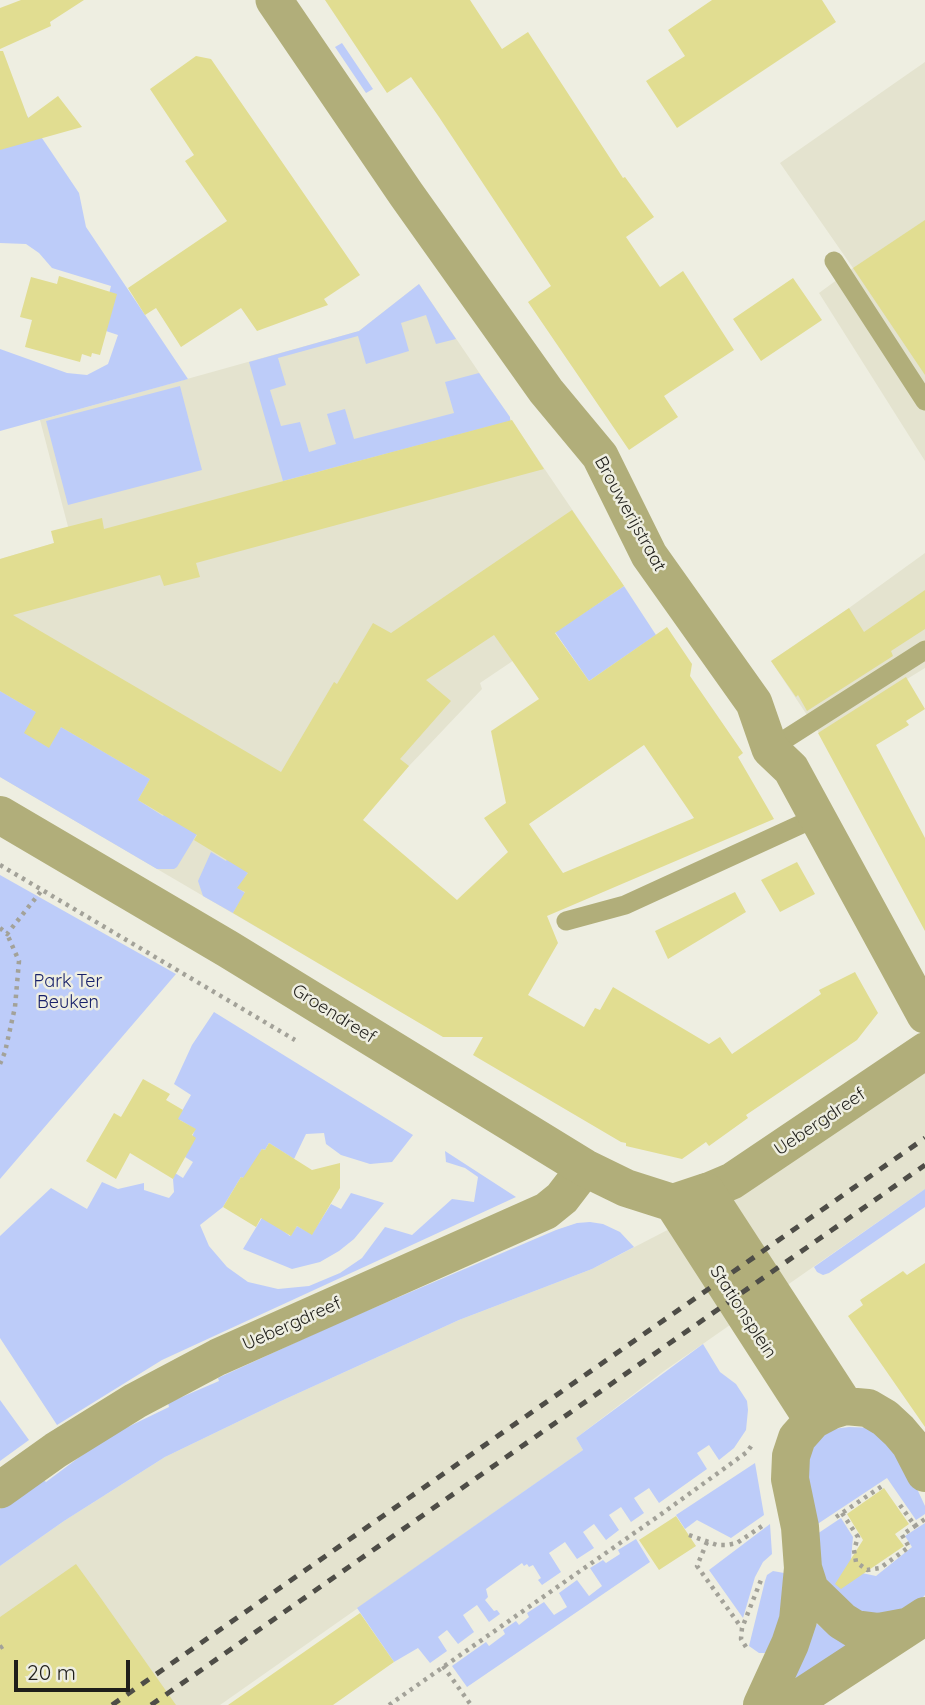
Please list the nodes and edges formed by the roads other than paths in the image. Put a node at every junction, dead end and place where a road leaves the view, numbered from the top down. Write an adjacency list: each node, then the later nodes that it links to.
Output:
1 (274, 0): 5 (street, Brouwerijstraat)
2 (834, 261): 3 (lane)
3 (925, 401)
4 (925, 650): 5 (lane)
5 (770, 749): 7 (street, Brouwerijstraat)
6 (0, 816): 11 (street, Groendreef)
7 (817, 817): 8 (lane); 9 (street, Brouwerijstraat)
8 (566, 922)
9 (925, 1014)
10 (925, 1051): 12 (street, Uebergdreef)
11 (584, 1168): 12 (street, Groendreef); 15 (street, Uebergdreef)
12 (689, 1198): 13 (street, Stationsplein)
13 (829, 1413): 14 (street); 16 (street)
14 (925, 1473)
15 (0, 1490)
16 (802, 1555): 17 (street); 18 (street)
17 (918, 1621): 19 (street)
18 (762, 1705)
19 (789, 1705)

